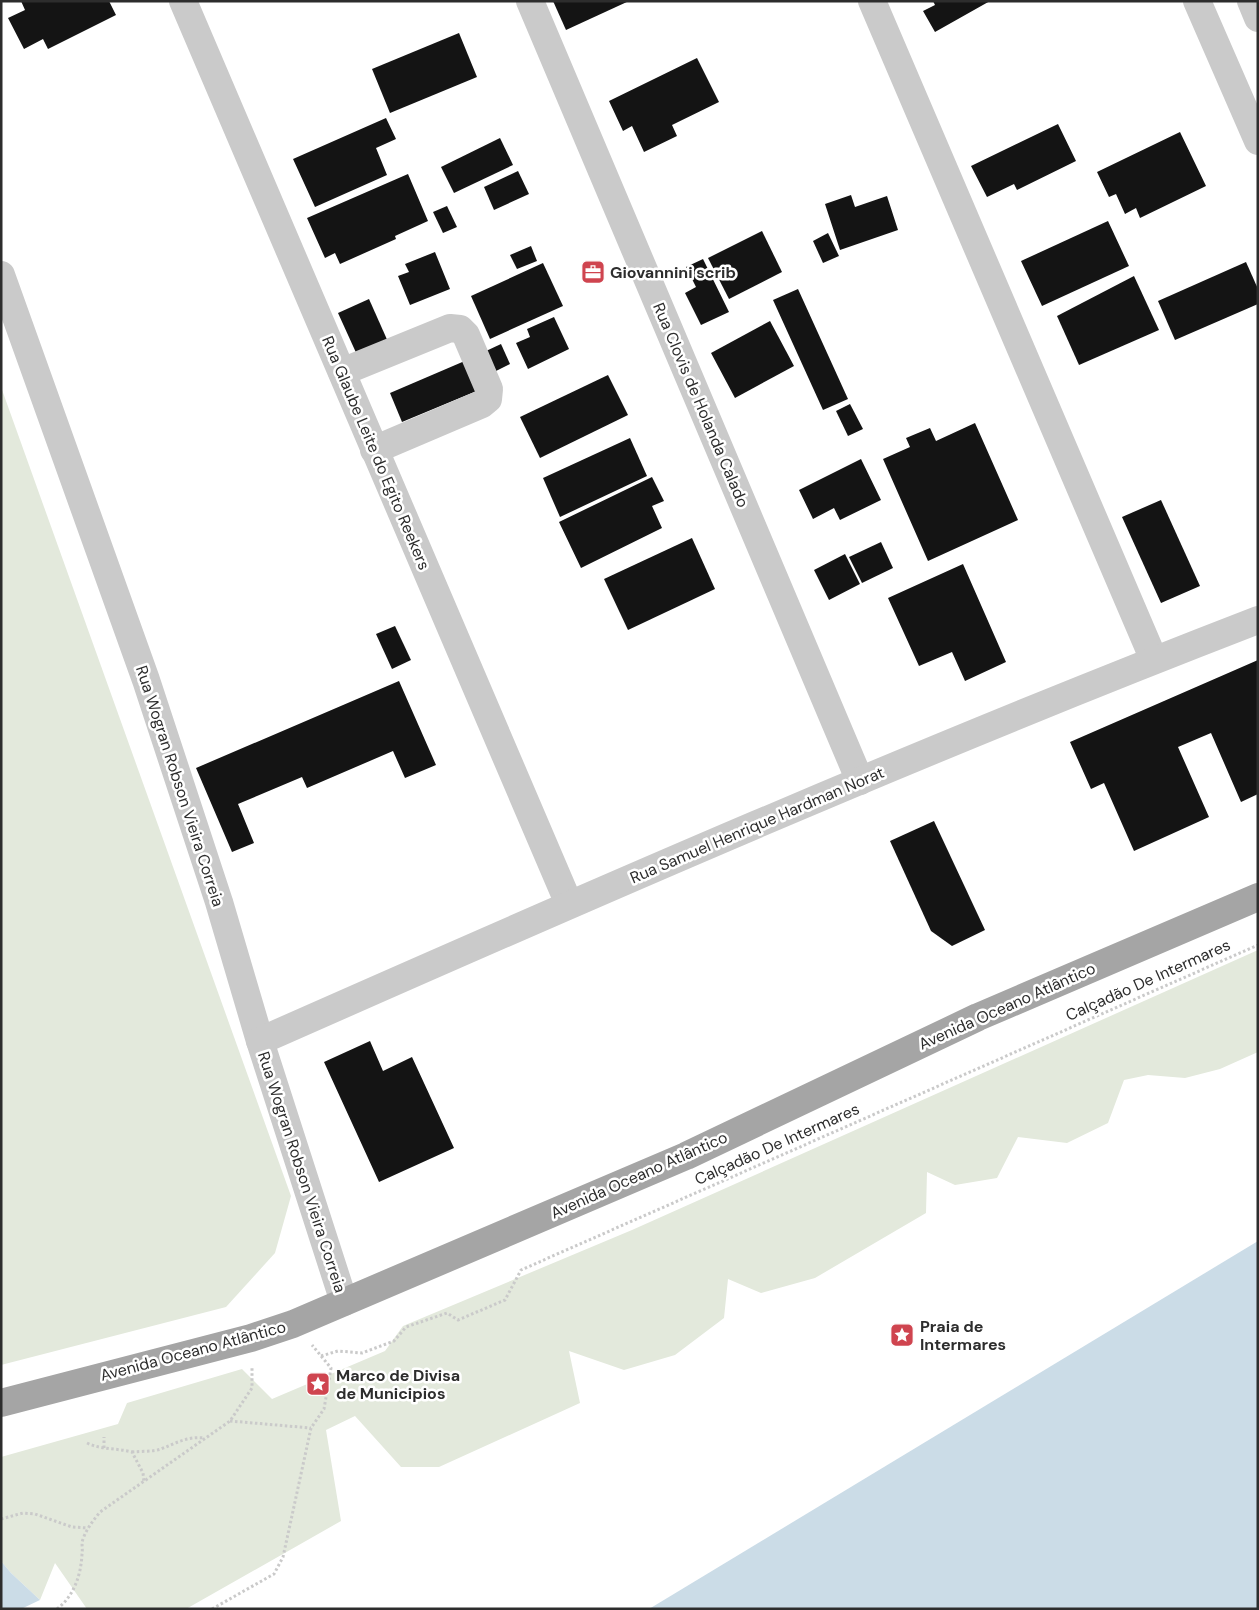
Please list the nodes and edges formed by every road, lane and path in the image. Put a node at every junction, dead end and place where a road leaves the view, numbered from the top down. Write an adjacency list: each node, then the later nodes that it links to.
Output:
1 (183, 1): 9 (street, Rua Glaube Leite do Egito Reekers)
2 (530, 1): 13 (street, Rua Clovis de Holanda Calado)
3 (872, 1): 12 (street)
4 (1197, 1): 7 (street)
5 (1251, 1): 6 (street)
6 (1258, 18)
7 (1256, 134)
8 (1, 275): 17 (street, Rua Wogran Robson Vieira Correia)
9 (342, 372): 10 (street, Rua Glaube Leite do Egito Reekers); 10 (street)
10 (374, 450): 15 (street, Rua Glaube Leite do Egito Reekers)
11 (1258, 620): 12 (street, Rua Samuel Henrique Hardman Norat)
12 (1154, 660): 13 (street, Rua Samuel Henrique Hardman Norat)
13 (860, 781): 15 (street, Rua Samuel Henrique Hardman Norat)
14 (1258, 897): 18 (main road, Avenida Oceano Atlântico)
15 (569, 904): 17 (street, Rua Samuel Henrique Hardman Norat)
16 (1258, 945): 21 (path, Calçadão De Intermares)
17 (260, 1041): 18 (street, Rua Wogran Robson Vieira Correia)
18 (344, 1302): 19 (main road, Avenida Oceano Atlântico)
19 (294, 1324): 20 (main road, Avenida Oceano Atlântico); 24 (path)
20 (251, 1338): 22 (main road, Avenida Oceano Atlântico); 23 (path)
21 (321, 1356)
22 (1, 1403)
23 (230, 1421): 24 (path); 26 (path)
24 (311, 1428): 34 (path)
25 (104, 1437): 28 (path)
26 (206, 1438): 29 (path); 30 (path)
27 (87, 1443): 28 (path)
28 (104, 1448): 29 (path)
29 (132, 1452): 30 (path)
30 (144, 1482): 32 (path)
31 (1, 1519): 32 (path)
32 (88, 1528): 33 (path)
33 (57, 1609)
34 (212, 1609)

